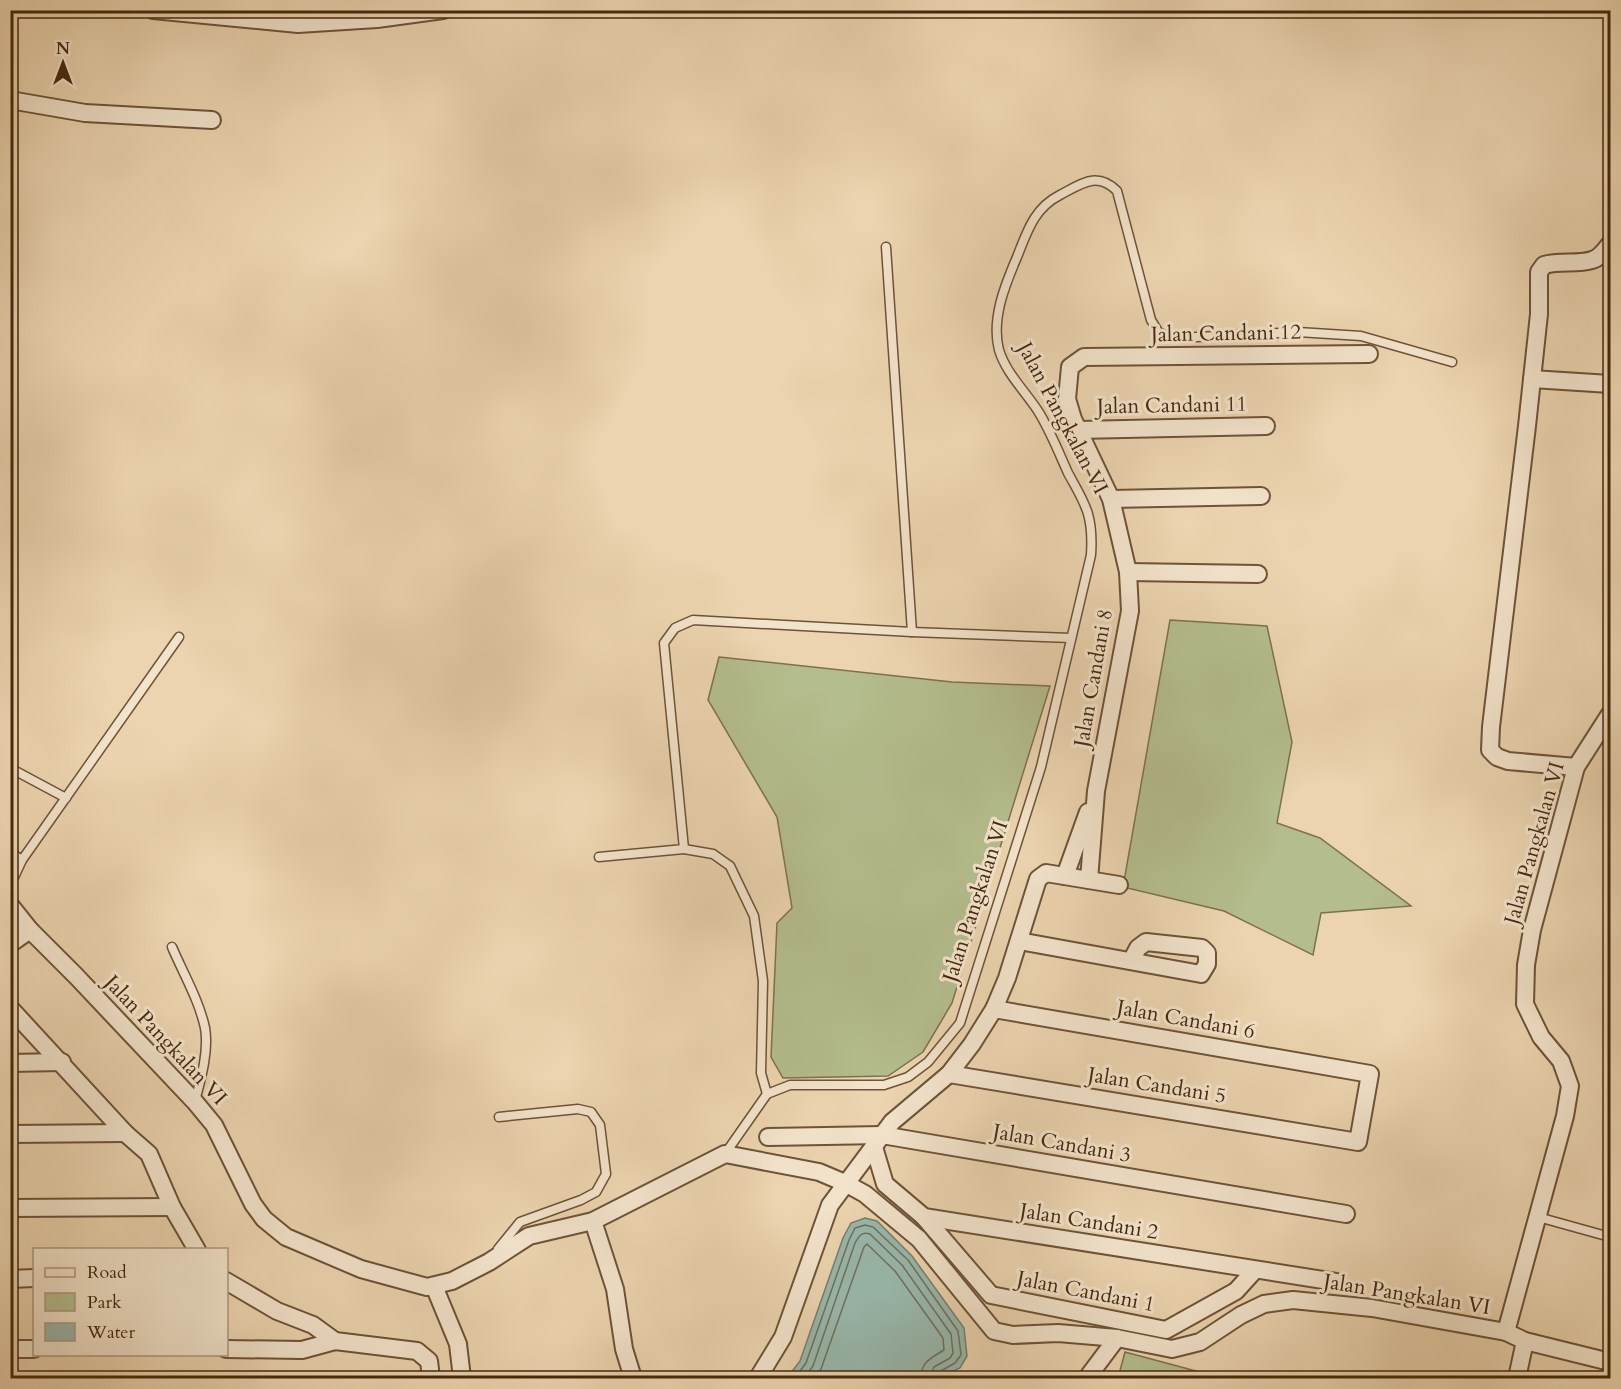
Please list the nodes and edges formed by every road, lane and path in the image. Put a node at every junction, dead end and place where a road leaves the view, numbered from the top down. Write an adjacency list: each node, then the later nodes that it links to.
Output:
1 (153, 10): 2 (street)
2 (443, 10)
3 (10, 100): 4 (street)
4 (212, 120)
5 (1611, 244): 10 (street)
6 (886, 247): 18 (lane)
7 (1369, 354): 8 (street, Jalan Candani 12)
8 (1084, 357): 13 (street, Jalan Candani 8)
9 (1452, 362): 20 (lane, Jalan Pangkalan VI)
10 (1532, 379): 11 (street); 22 (street)
11 (1611, 384)
12 (1266, 426): 13 (street, Jalan Candani 11)
13 (1078, 430): 15 (street, Jalan Candani 8)
14 (1261, 496): 15 (street)
15 (1111, 499): 16 (street, Jalan Candani 8)
16 (1128, 572): 17 (street); 24 (street, Jalan Candani 8)
17 (1258, 574)
18 (912, 632): 20 (lane); 26 (lane)
19 (179, 637): 25 (lane)
20 (1071, 638): 45 (lane, Jalan Pangkalan VI)
21 (1611, 714): 22 (street, Jalan Pangkalan VI)
22 (1576, 767): 59 (street, Jalan Pangkalan VI)
23 (10, 768): 25 (lane)
24 (1096, 791): 30 (street, Jalan Candani 8); 31 (street, Jalan Candani 8)
25 (66, 798): 29 (lane)
26 (684, 849): 28 (lane); 45 (lane)
27 (10, 852): 29 (lane)
28 (599, 856)
29 (22, 860): 33 (lane)
30 (1065, 876): 31 (street); 36 (street)
31 (1089, 880): 32 (street)
32 (1119, 885)
33 (10, 886)
34 (11, 908): 35 (street, Jalan Pangkalan VI)
35 (30, 930): 37 (street); 46 (street, Jalan Pangkalan VI)
36 (1019, 941): 39 (street); 41 (street)
37 (10, 944)
38 (172, 947): 46 (lane)
39 (1131, 961)
40 (10, 1008): 42 (street)
41 (994, 1009): 44 (street); 52 (street, Jalan Candani 6)
42 (62, 1062): 43 (street); 48 (street)
43 (10, 1063)
44 (949, 1074): 51 (street); 52 (street, Jalan Candani 5)
45 (767, 1094): 53 (lane, Jalan Pangkalan VI)
46 (195, 1102): 69 (street, Jalan Pangkalan VI)
47 (499, 1117): 63 (lane)
48 (125, 1133): 49 (street); 55 (street)
49 (10, 1134)
50 (768, 1137): 51 (street, Jalan Candani 3)
51 (878, 1141): 54 (street); 57 (street, Jalan Candani 3); 58 (street)
52 (1358, 1142)
53 (725, 1154): 54 (street, Jalan Pangkalan VI); 60 (street, Jalan Pangkalan VI)
54 (845, 1183): 71 (street, Jalan Pangkalan VI); 81 (street)
55 (172, 1207): 56 (street); 62 (street)
56 (10, 1208)
57 (1346, 1214)
58 (924, 1217): 64 (street, Jalan Candani 2); 64 (street, Jalan Candani 1)
59 (1538, 1217): 61 (lane); 70 (street, Jalan Pangkalan VI)
60 (593, 1221): 63 (street, Jalan Pangkalan VI); 80 (street)
61 (1611, 1237)
62 (196, 1248)
63 (489, 1262): 69 (street, Jalan Pangkalan VI)
64 (1255, 1270): 68 (street, Jalan Candani 2)
65 (33, 1278): 66 (street)
66 (10, 1279)
67 (228, 1282): 72 (street)
68 (1336, 1282)
69 (434, 1286): 79 (street)
70 (1506, 1332): 71 (street, Jalan Pangkalan VI); 73 (street)
71 (1117, 1338): 82 (street)
72 (334, 1341): 76 (street); 78 (street)
73 (1525, 1341): 77 (street); 83 (street)
74 (10, 1349): 75 (street)
75 (33, 1349)
76 (228, 1349)
77 (1611, 1362)
78 (431, 1378)
79 (462, 1378)
80 (633, 1378)
81 (758, 1378)
82 (1088, 1378)
83 (1517, 1378)

